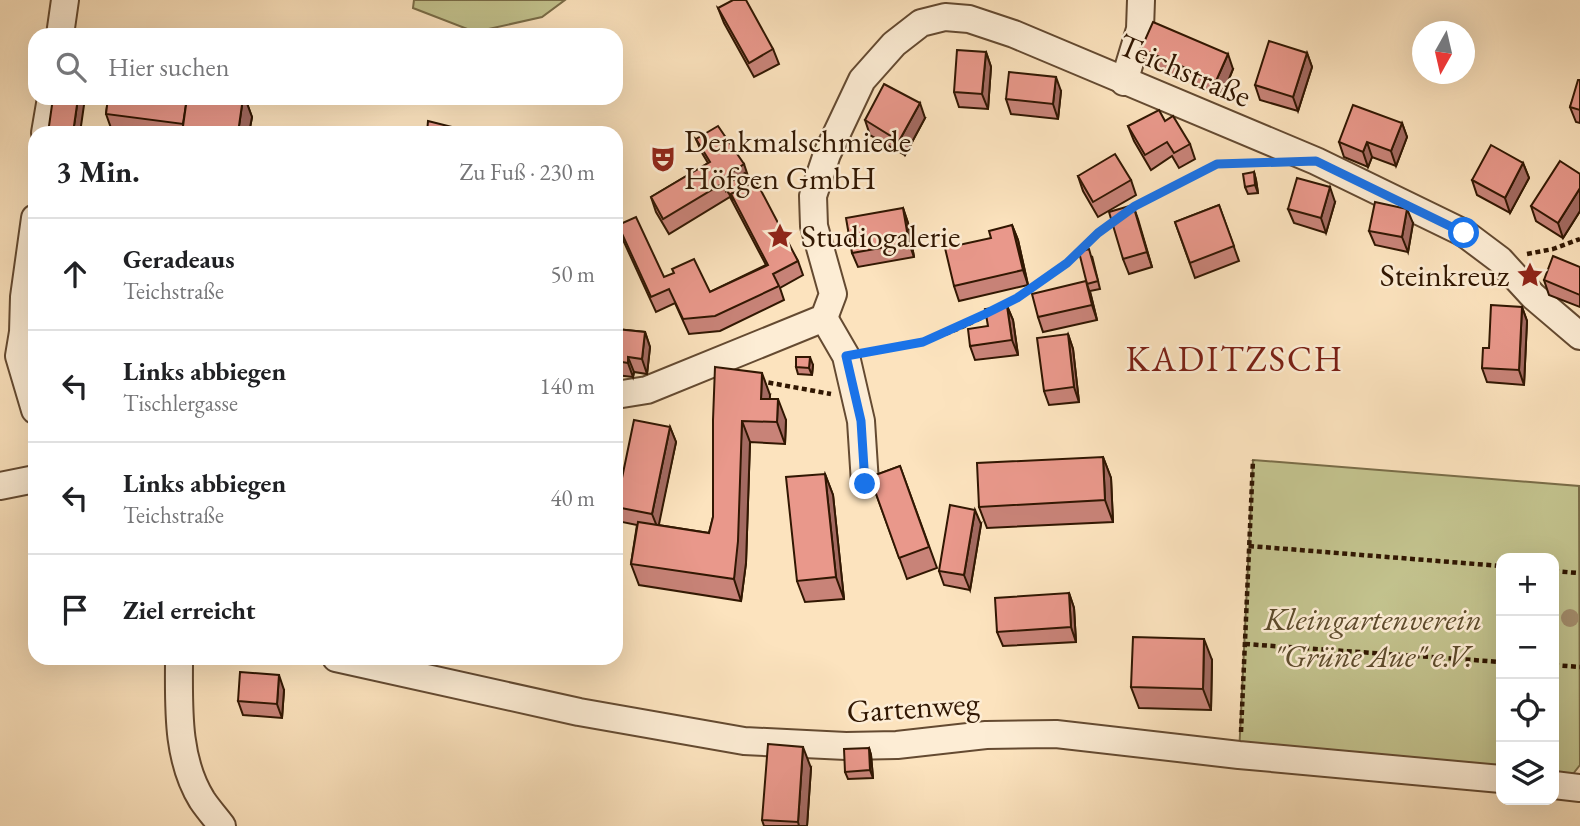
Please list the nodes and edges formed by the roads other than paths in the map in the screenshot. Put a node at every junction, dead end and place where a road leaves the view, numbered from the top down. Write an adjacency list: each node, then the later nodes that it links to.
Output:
1 (65, 0): 3 (street)
2 (1141, 0): 4 (street)
3 (61, 28)
4 (1124, 82): 8 (street, Teichstraße); 9 (street, Teichstraße)
5 (50, 105): 6 (street)
6 (46, 126)
7 (28, 268): 10 (street)
8 (824, 318): 11 (street); 13 (street)
9 (1580, 336)
10 (28, 386)
11 (623, 394)
12 (28, 480): 14 (street)
13 (865, 484)
14 (0, 486)
15 (179, 665): 20 (street)
16 (368, 665): 17 (street, Gartenweg)
17 (1496, 779)
18 (1559, 786): 19 (street)
19 (1580, 788)
20 (222, 826)

